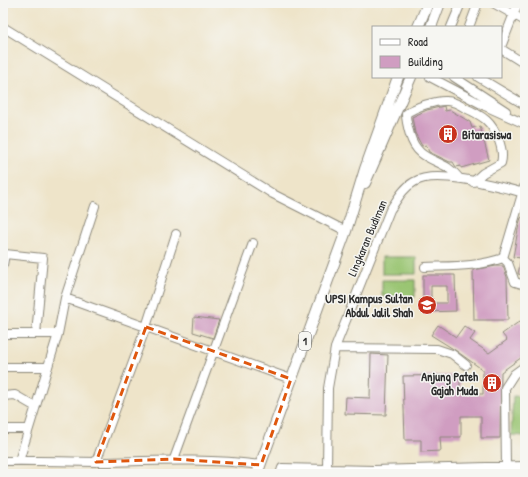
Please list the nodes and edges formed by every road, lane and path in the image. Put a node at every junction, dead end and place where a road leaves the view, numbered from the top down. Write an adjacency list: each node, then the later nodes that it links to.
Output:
1 (428, 3): 9 (main road)
2 (440, 3): 10 (main road)
3 (461, 3): 11 (street)
4 (478, 3): 12 (street)
5 (493, 3): 7 (street)
6 (518, 3): 7 (street)
7 (514, 14): 8 (street); 14 (street)
8 (525, 21)
9 (418, 26)
10 (431, 26)
11 (451, 26)
12 (469, 26)
13 (3, 27): 32 (street)
14 (502, 45)
15 (502, 49): 16 (street)
16 (525, 64)
17 (398, 78): 31 (main road, 1)
18 (411, 78): 31 (main road, 1)
19 (432, 78): 22 (street)
20 (456, 78): 25 (street)
21 (488, 80): 23 (street)
22 (480, 103): 24 (street); 25 (street)
23 (525, 105)
24 (475, 112): 26 (street); 27 (street)
25 (525, 124)
26 (460, 179): 27 (street, Lingkaran Budiman); 44 (street, Lingkaran Budiman)
27 (473, 182): 29 (street, Lingkaran Budiman)
28 (525, 184): 29 (street)
29 (523, 193): 35 (street)
30 (95, 206): 39 (street)
31 (352, 208): 32 (main road, 1)
32 (346, 231): 50 (main road, 1)
33 (176, 234): 40 (street)
34 (253, 243): 45 (street)
35 (502, 258): 37 (street); 38 (street)
36 (3, 265): 42 (street)
37 (425, 267)
38 (525, 285)
39 (65, 298): 40 (street); 43 (street)
40 (146, 327): 45 (street); 58 (street)
41 (3, 334): 42 (street)
42 (36, 334): 43 (street)
43 (58, 334): 49 (street)
44 (334, 348): 46 (street); 62 (street, Lingkaran Budiman)
45 (213, 351): 50 (street); 55 (street)
46 (466, 365)
47 (525, 366): 60 (street)
48 (3, 367): 49 (street)
49 (48, 367): 52 (street)
50 (291, 380): 61 (main road, 1)
51 (3, 396): 52 (street)
52 (34, 406): 54 (street)
53 (3, 429): 54 (street)
54 (27, 429): 57 (street)
55 (174, 459): 58 (street); 61 (street)
56 (3, 461): 57 (street)
57 (19, 461): 58 (street)
58 (96, 462)
59 (525, 466): 60 (street)
60 (506, 467): 64 (street)
61 (259, 469)
62 (326, 469): 63 (street); 64 (street)
63 (281, 471)
64 (339, 472): 65 (street)
65 (525, 472)

